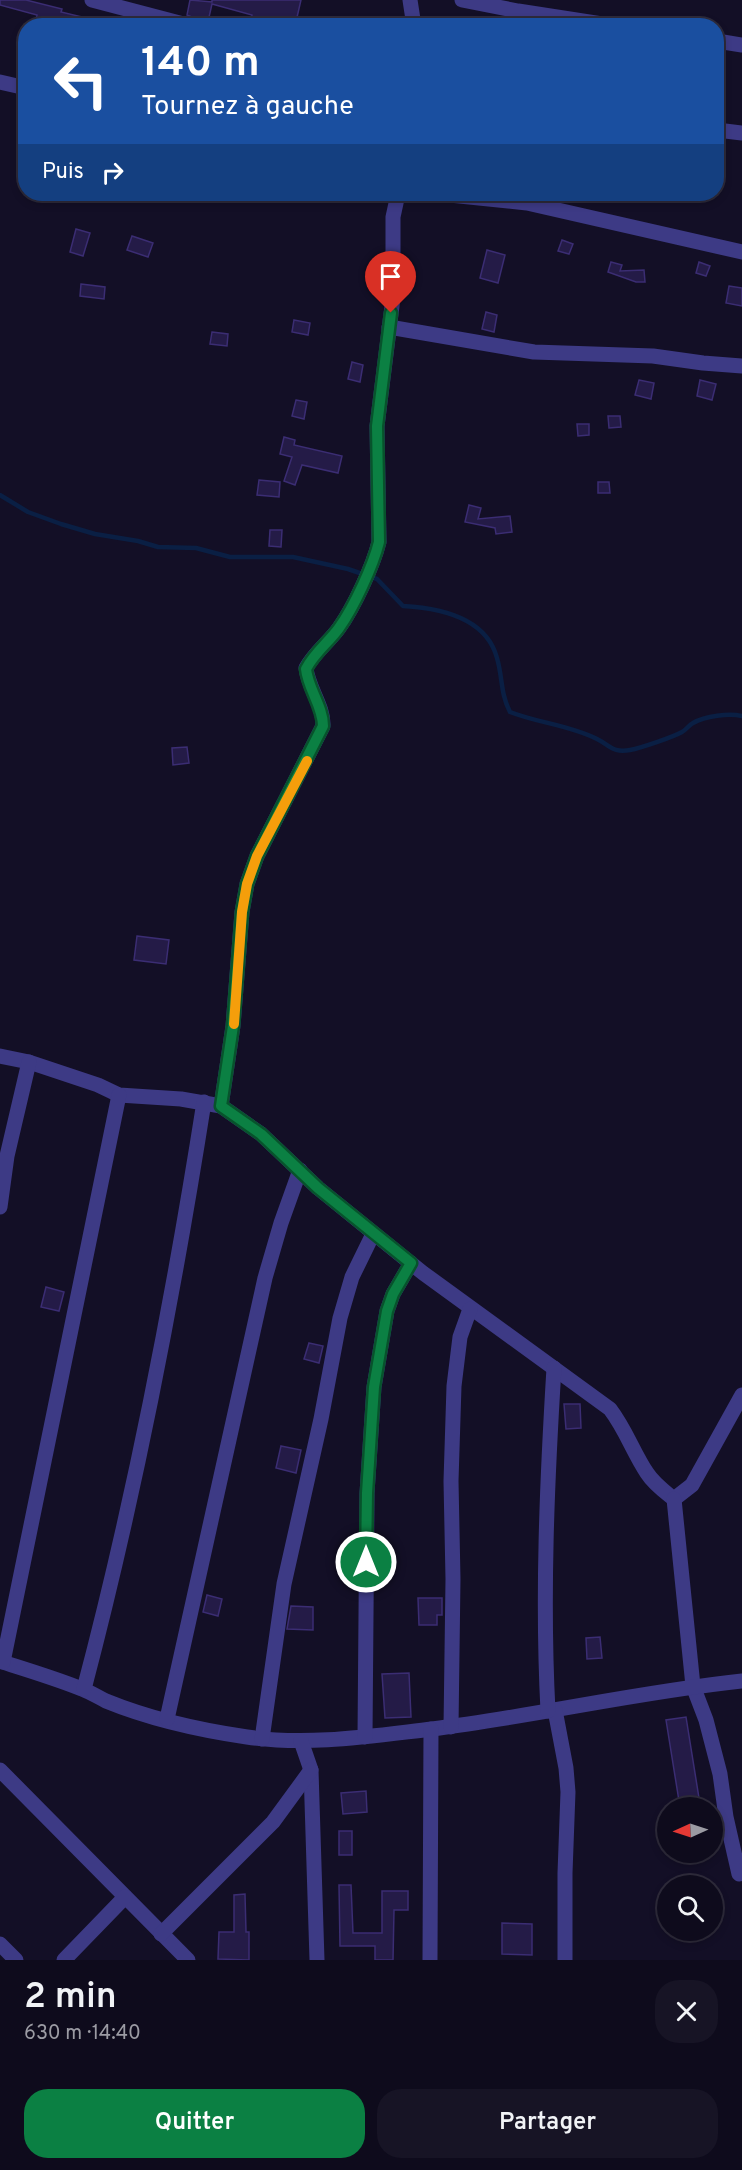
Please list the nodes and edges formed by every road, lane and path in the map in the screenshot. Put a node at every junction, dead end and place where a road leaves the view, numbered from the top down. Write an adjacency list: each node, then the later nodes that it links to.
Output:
1 (92, 0): 4 (street)
2 (410, 0): 5 (street)
3 (462, 0): 6 (street)
4 (161, 18)
5 (413, 18)
6 (546, 18)
7 (724, 42): 8 (street)
8 (742, 45)
9 (0, 82): 10 (street)
10 (18, 85)
11 (724, 131): 12 (street)
12 (742, 133)
13 (396, 201): 16 (street)
14 (508, 201): 15 (street)
15 (742, 252)
16 (389, 327): 17 (street); 22 (street)
17 (742, 366)
18 (0, 1056): 19 (street)
19 (29, 1062): 20 (street); 24 (street)
20 (119, 1095): 21 (street); 31 (street)
21 (204, 1102): 22 (street); 34 (street)
22 (221, 1106): 23 (street)
23 (300, 1170): 25 (street); 36 (street)
24 (0, 1207)
25 (373, 1234): 26 (street); 40 (street)
26 (411, 1263): 27 (street); 39 (street)
27 (470, 1309): 28 (street); 37 (street)
28 (554, 1368): 30 (street); 35 (street)
29 (742, 1395): 30 (street)
30 (674, 1499): 33 (street)
31 (2, 1662): 34 (street)
32 (742, 1681): 33 (street)
33 (693, 1686): 35 (street); 44 (street)
34 (84, 1689): 36 (street)
35 (551, 1710): 37 (street); 53 (street)
36 (167, 1719): 40 (street)
37 (451, 1727): 38 (street)
38 (431, 1729): 39 (street); 52 (street)
39 (365, 1737): 41 (street)
40 (262, 1739): 41 (street)
41 (301, 1741): 43 (street)
42 (0, 1770): 45 (street)
43 (311, 1770): 46 (street); 51 (street)
44 (739, 1874)
45 (125, 1898): 46 (street); 49 (street)
46 (161, 1934): 50 (street)
47 (0, 1944): 48 (street)
48 (16, 1960)
49 (64, 1960)
50 (188, 1960)
51 (317, 1960)
52 (430, 1960)
53 (566, 1960)

